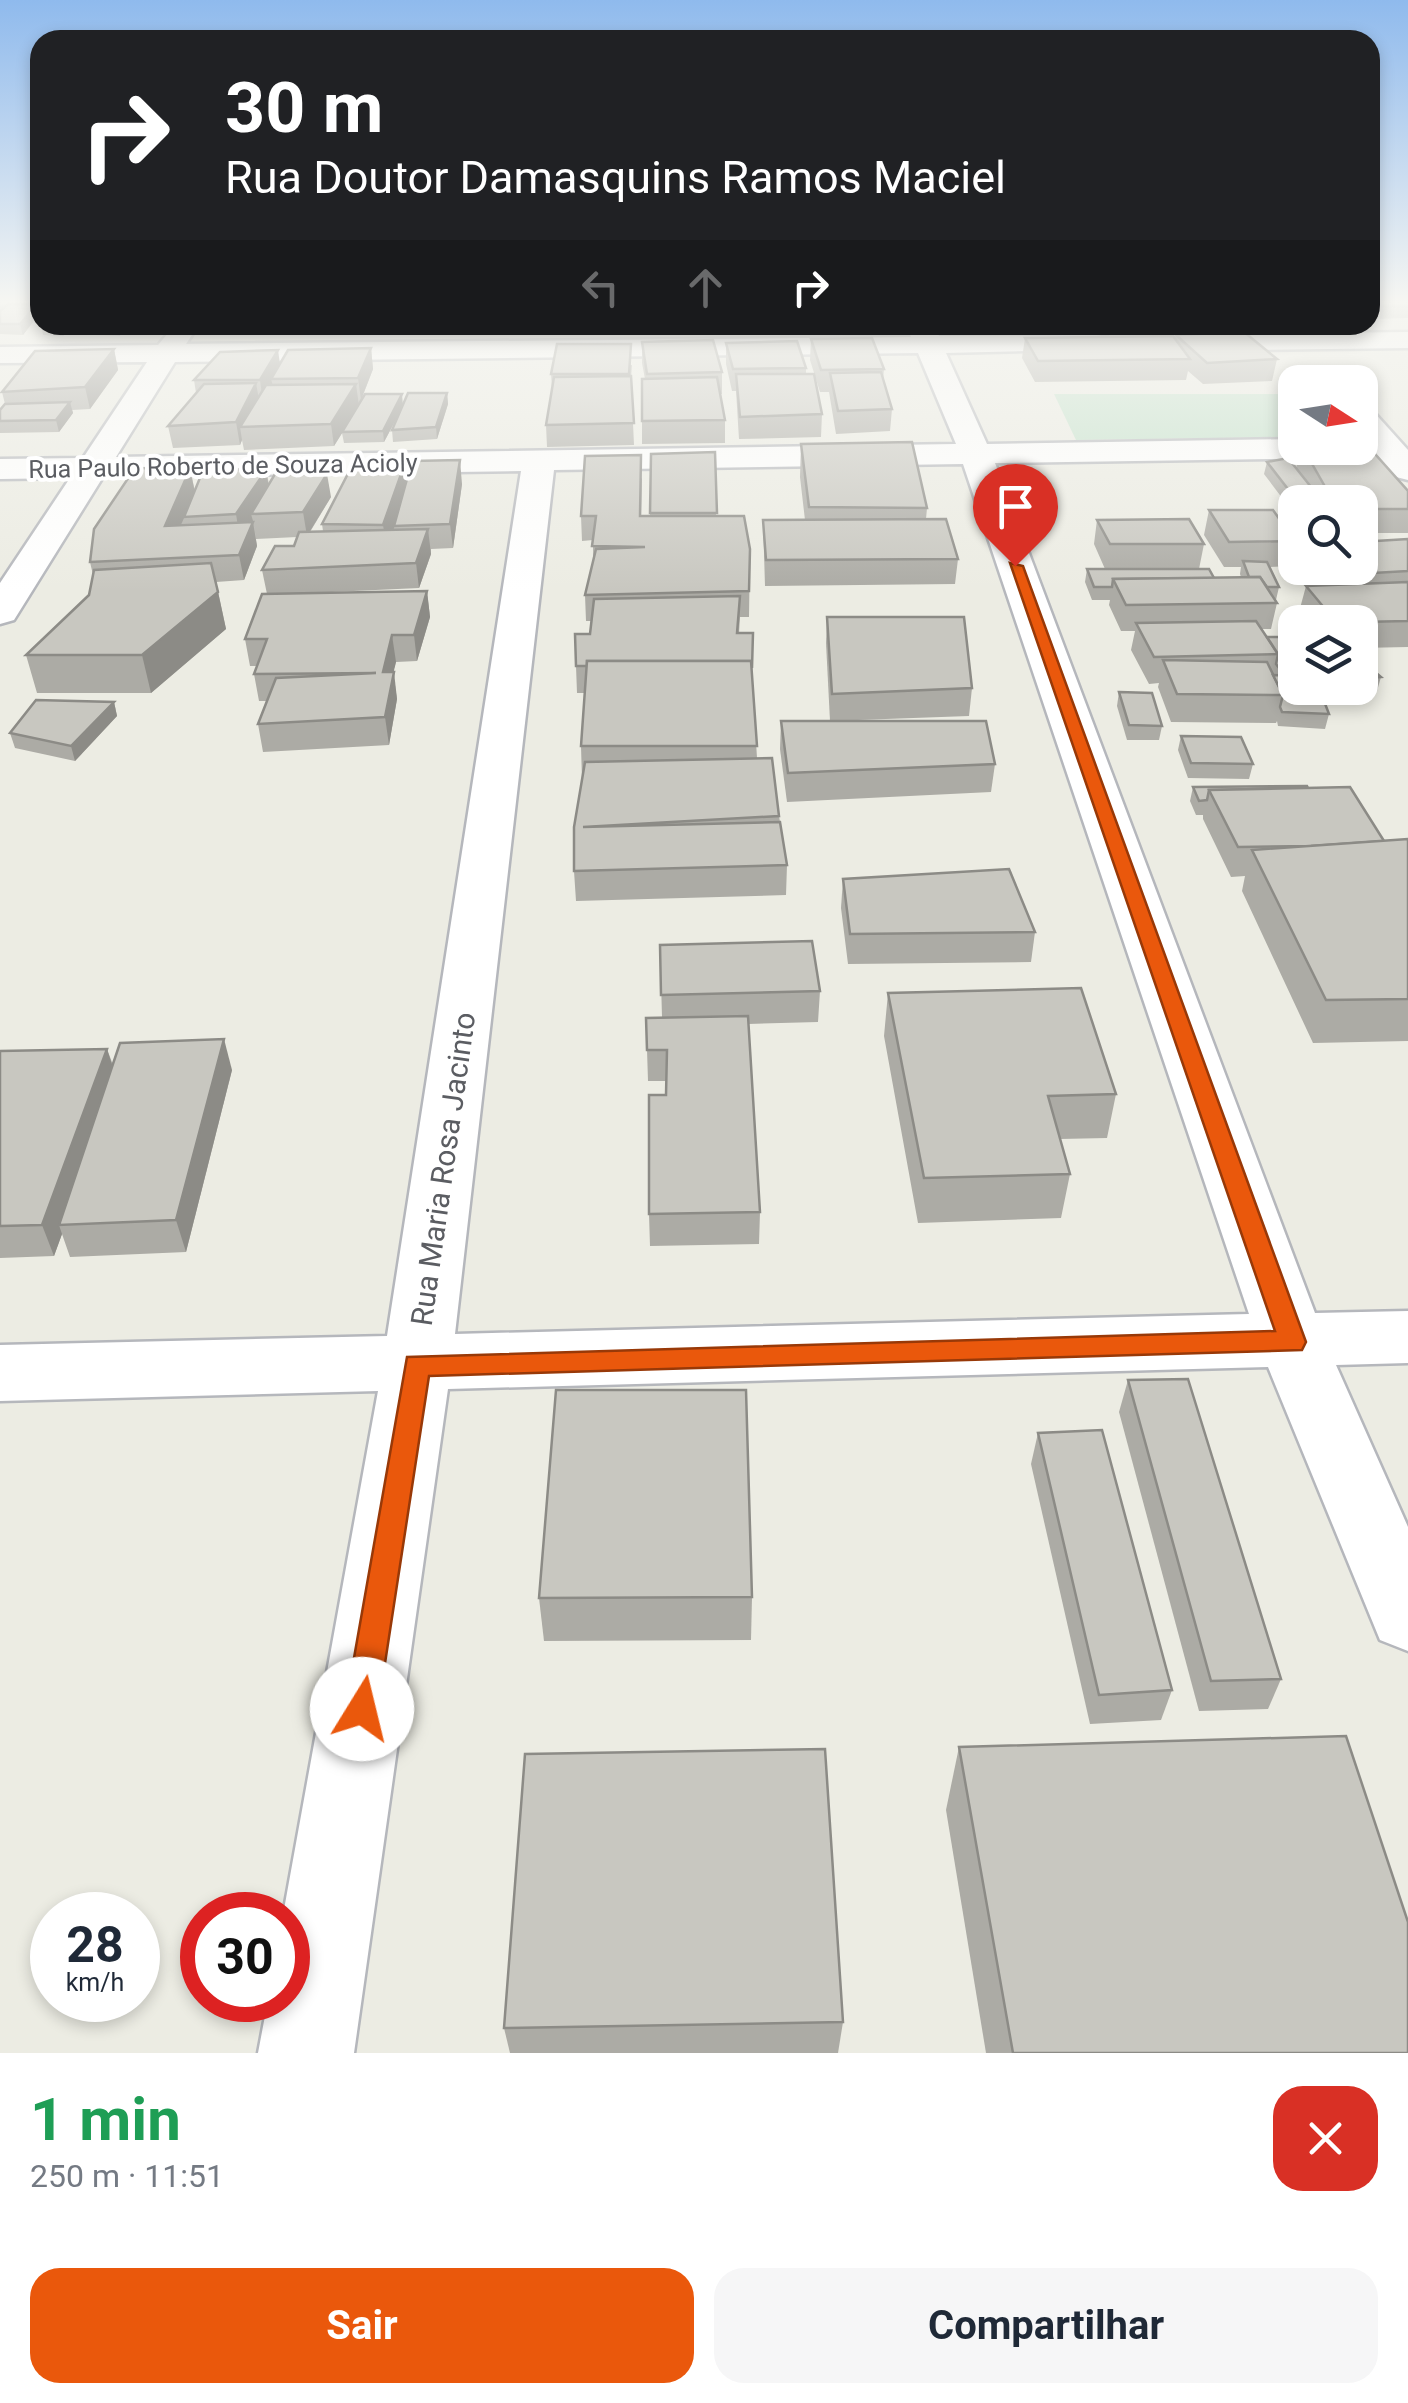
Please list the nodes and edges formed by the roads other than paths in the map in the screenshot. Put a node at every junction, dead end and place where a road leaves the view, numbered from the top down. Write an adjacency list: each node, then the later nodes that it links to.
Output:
1 (136, 400): 6 (street)
2 (953, 400): 4 (street)
3 (1278, 449): 4 (street, Rua Paulo Roberto de Souza Acioly)
4 (976, 456): 5 (street, Rua Paulo Roberto de Souza Acioly); 10 (street)
5 (540, 462): 6 (street, Rua Paulo Roberto de Souza Acioly); 11 (street, Rua Maria Rosa Jacinto)
6 (93, 468): 7 (street, Rua Paulo Roberto de Souza Acioly); 8 (street)
7 (0, 469)
8 (0, 612)
9 (1408, 1337): 10 (street)
10 (1292, 1342): 11 (street); 13 (street)
11 (417, 1365): 12 (street); 14 (street, Rua Maria Rosa Jacinto)
12 (0, 1373)
13 (1408, 1615)
14 (306, 2053)

